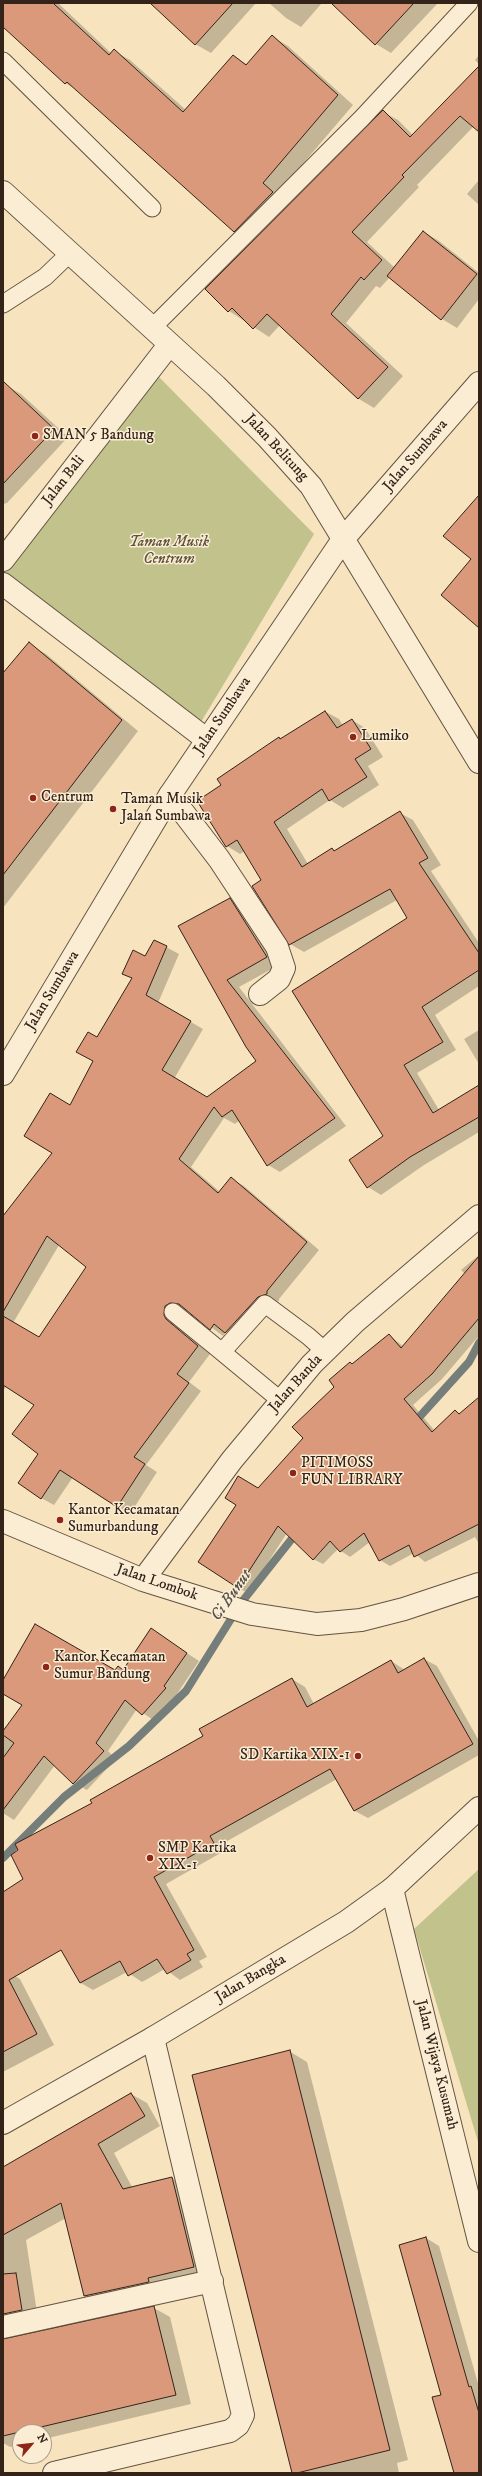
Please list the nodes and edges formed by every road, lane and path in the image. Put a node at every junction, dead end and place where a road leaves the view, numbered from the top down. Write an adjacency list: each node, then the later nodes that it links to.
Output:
1 (469, 3): 7 (lane)
2 (3, 61): 4 (lane)
3 (3, 192): 5 (street, Jalan Belitung)
4 (152, 208)
5 (70, 253): 6 (lane); 7 (street, Jalan Belitung)
6 (3, 304)
7 (152, 328): 8 (street, Jalan Belitung)
8 (169, 345): 10 (street, Jalan Belitung); 11 (street, Jalan Bali)
9 (479, 383): 10 (street, Jalan Sumbawa)
10 (344, 538): 13 (street, Jalan Sumbawa); 14 (street, Jalan Belitung)
11 (3, 560)
12 (3, 584): 13 (street)
13 (206, 739): 15 (street, Jalan Sumbawa)
14 (479, 762)
15 (170, 795): 16 (street); 17 (street, Jalan Sumbawa)
16 (260, 994)
17 (3, 1074)
18 (479, 1216): 20 (street, Jalan Banda)
19 (173, 1312): 21 (lane)
20 (325, 1351): 21 (lane); 22 (street, Jalan Banda)
21 (222, 1352): 22 (lane)
22 (280, 1400): 24 (street, Jalan Banda)
23 (3, 1521): 24 (street, Jalan Lombok)
24 (143, 1580): 25 (street, Jalan Lombok)
25 (479, 1584)
26 (479, 1808): 27 (street, Jalan Bangka)
27 (392, 1889): 28 (street, Jalan Bangka); 30 (street, Jalan Wijaya Kusumah)
28 (153, 2038): 29 (street, Jalan Bangka); 31 (street)
29 (3, 2123)
30 (479, 2241)
31 (212, 2281): 32 (street); 33 (street)
32 (3, 2327)
33 (54, 2473)

